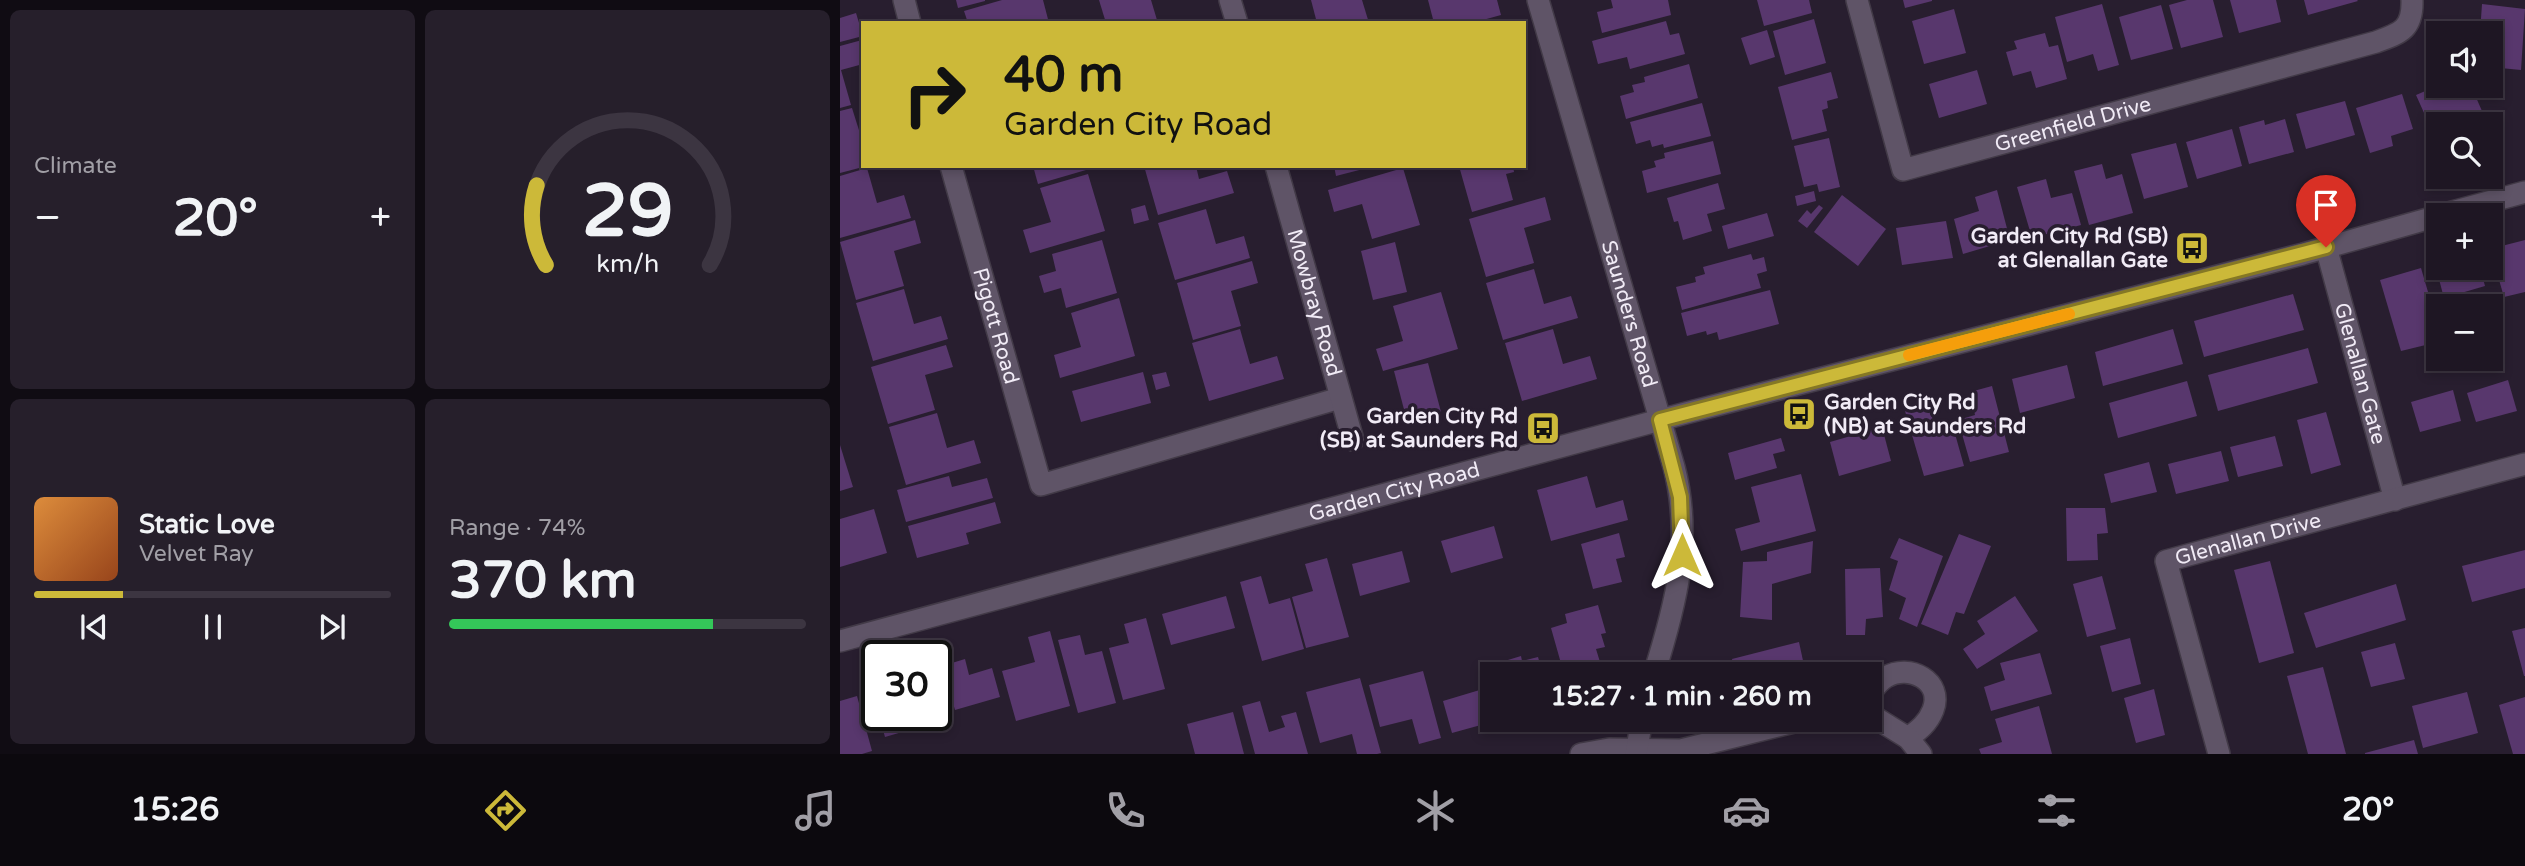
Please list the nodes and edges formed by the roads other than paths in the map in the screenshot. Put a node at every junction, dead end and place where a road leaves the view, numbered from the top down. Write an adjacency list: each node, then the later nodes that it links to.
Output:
1 (904, 0): 6 (street)
2 (1230, 0): 7 (street)
3 (1538, 0): 15 (street, Saunders Road)
4 (1857, 0): 5 (street, Greenfield Drive)
5 (2412, 0)
6 (909, 21)
7 (1236, 21)
8 (952, 168): 14 (street, Pigott Road)
9 (1277, 168): 14 (street, Mowbray Road)
10 (2525, 192): 11 (street, Garden City Road)
11 (2486, 203)
12 (2426, 220): 13 (street, Garden City Road)
13 (2326, 247): 15 (street, Garden City Road); 18 (street, Glenallan Gate)
14 (1340, 398): 16 (street, Mowbray Road)
15 (1660, 420): 19 (street, Garden City Road); 20 (street, Saunders Road)
16 (1353, 440)
17 (2525, 464): 18 (street, Glenallan Drive)
18 (2395, 500): 28 (street, Glenallan Drive)
19 (840, 641)
20 (1657, 662)
21 (1882, 682): 25 (street)
22 (1882, 723): 25 (street)
23 (1640, 732): 26 (street)
24 (1754, 732): 26 (street)
25 (1914, 746)
26 (1636, 751): 27 (street)
27 (1581, 754)
28 (2219, 754)

